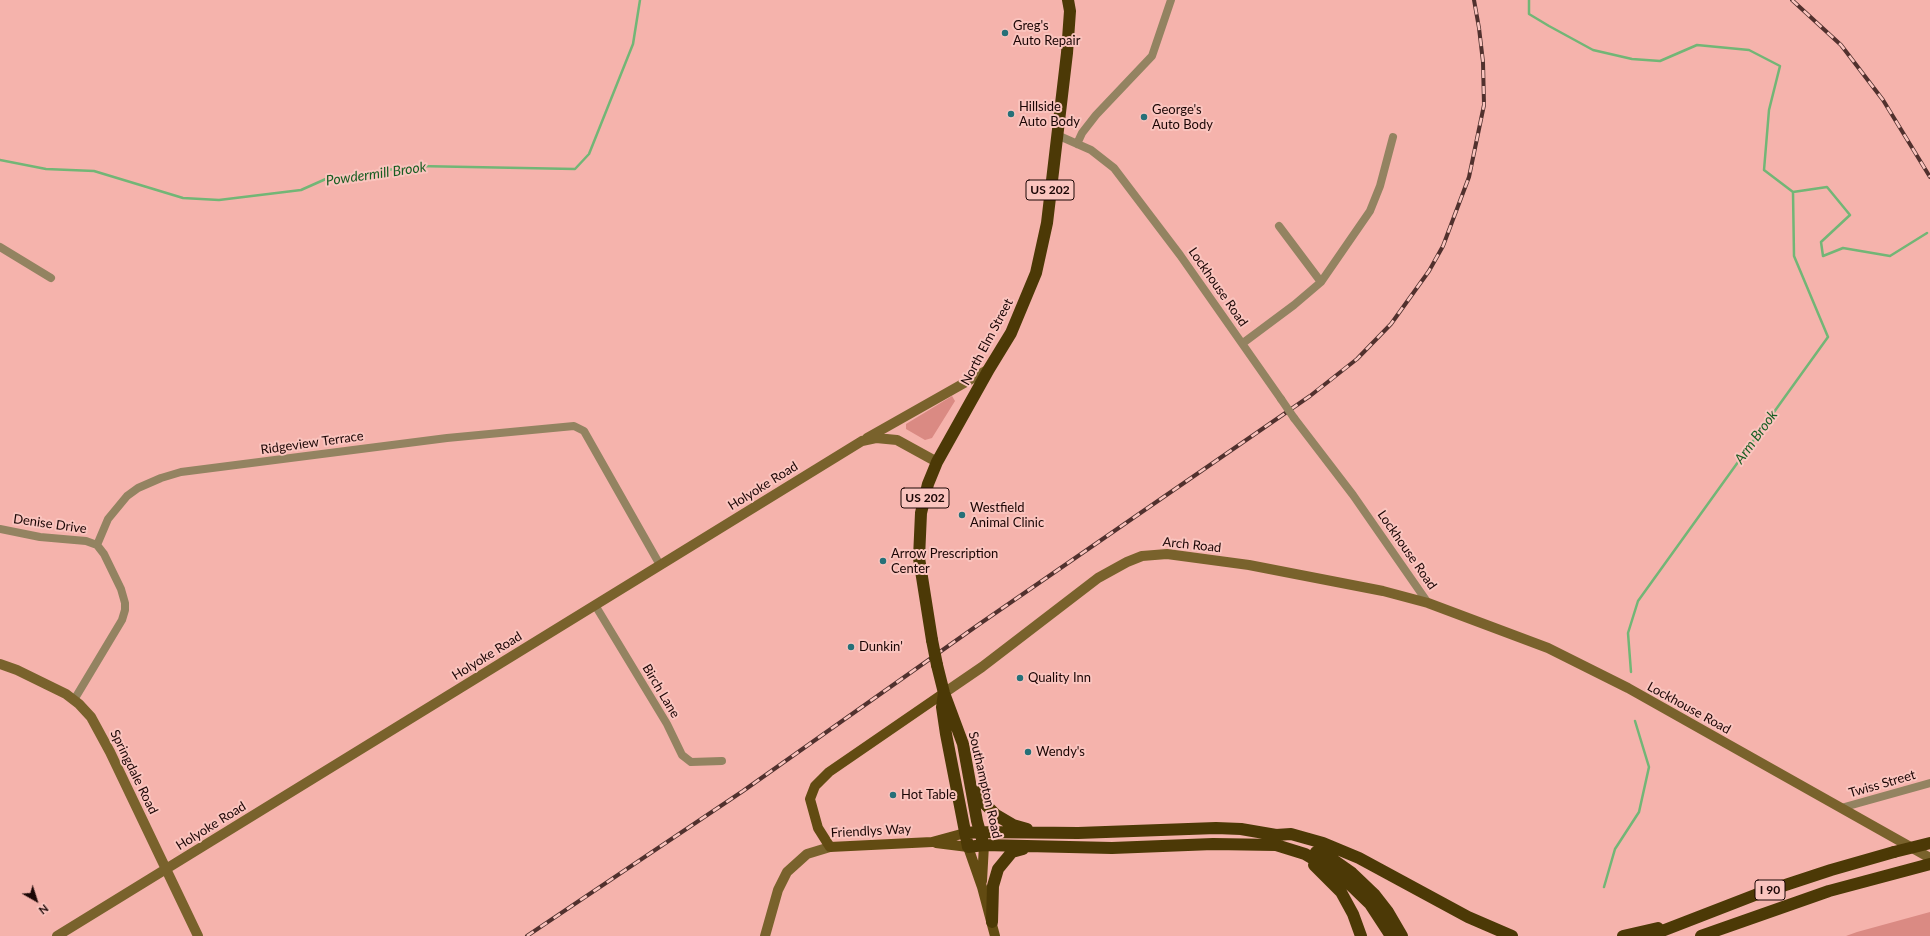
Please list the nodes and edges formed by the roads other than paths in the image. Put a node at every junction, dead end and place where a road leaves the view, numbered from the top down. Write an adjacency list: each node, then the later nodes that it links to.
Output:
1 (1068, 0): 3 (highway, North Elm Street / US 202)
2 (1171, 0): 5 (street)
3 (1057, 135): 5 (street, Lockhouse Road); 11 (highway, North Elm Street / US 202)
4 (1393, 137): 9 (street)
5 (1077, 144): 10 (street, Lockhouse Road)
6 (1279, 226): 9 (street)
7 (0, 247): 8 (street)
8 (51, 278)
9 (1321, 282): 10 (street)
10 (1243, 343): 17 (street, Lockhouse Road, bridge)
11 (989, 369): 12 (street); 13 (highway, North Elm Street / US 202)
12 (862, 441): 13 (street, Holyoke Road); 16 (street, Holyoke Road)
13 (937, 462): 19 (highway, North Elm Street / US 202)
14 (0, 529): 15 (street, Denise Drive)
15 (97, 545): 16 (street, Ridgeview Terrace); 22 (street)
16 (660, 565): 18 (street, Holyoke Road)
17 (1428, 604): 21 (street, Arch Road); 26 (street, Lockhouse Road)
18 (595, 605): 23 (street, Birch Lane); 39 (street, Holyoke Road)
19 (932, 640): 21 (highway, Southampton Road / US 202, bridge)
20 (0, 664): 22 (street, Springdale Road)
21 (944, 693): 24 (highway, Southampton Road / US 202); 28 (highway, Southampton Road / US 202); 35 (main road)
22 (74, 700): 39 (street, Springdale Road)
23 (722, 762)
24 (969, 777): 27 (highway, Southampton Road / US 202); 29 (highway)
25 (1930, 783): 26 (street, Twiss Street)
26 (1840, 808): 37 (street, Lockhouse Road)
27 (980, 832): 28 (highway, Friendlys Way); 29 (highway, Friendlys Way); 33 (highway, Southampton Road / US 202)
28 (965, 833): 31 (main road, Friendlys Way); 36 (highway, Southampton Road / US 202)
29 (1047, 833): 30 (highway)
30 (1276, 840): 34 (highway); 47 (highway); 48 (highway); 49 (highway); 50 (highway)
31 (932, 842): 35 (main road, Friendlys Way); 36 (main road, Friendlys Way)
32 (1930, 843): 42 (highway, I 90, bridge)
33 (984, 846): 34 (highway, Friendlys Way); 36 (highway, Friendlys Way); 40 (main road, Southampton Road / US 202)
34 (1036, 846): 41 (highway)
35 (830, 847): 45 (street, Friendlys Way)
36 (968, 847): 40 (main road, Southampton Road / US 202)
37 (1930, 858)
38 (1925, 865): 53 (highway, I 90)
39 (167, 869): 43 (street, Holyoke Road); 44 (street, Springdale Road)
40 (982, 886): 41 (main road, Southampton Road / US 202)
41 (992, 922): 46 (main road, Southampton Road / US 202)
42 (1682, 922): 51 (highway); 52 (highway, I 90)
43 (57, 936)
44 (198, 936)
45 (765, 936)
46 (995, 936)
47 (1361, 936)
48 (1391, 936)
49 (1402, 936)
50 (1512, 936)
51 (1623, 936)
52 (1649, 936)
53 (1701, 936)

